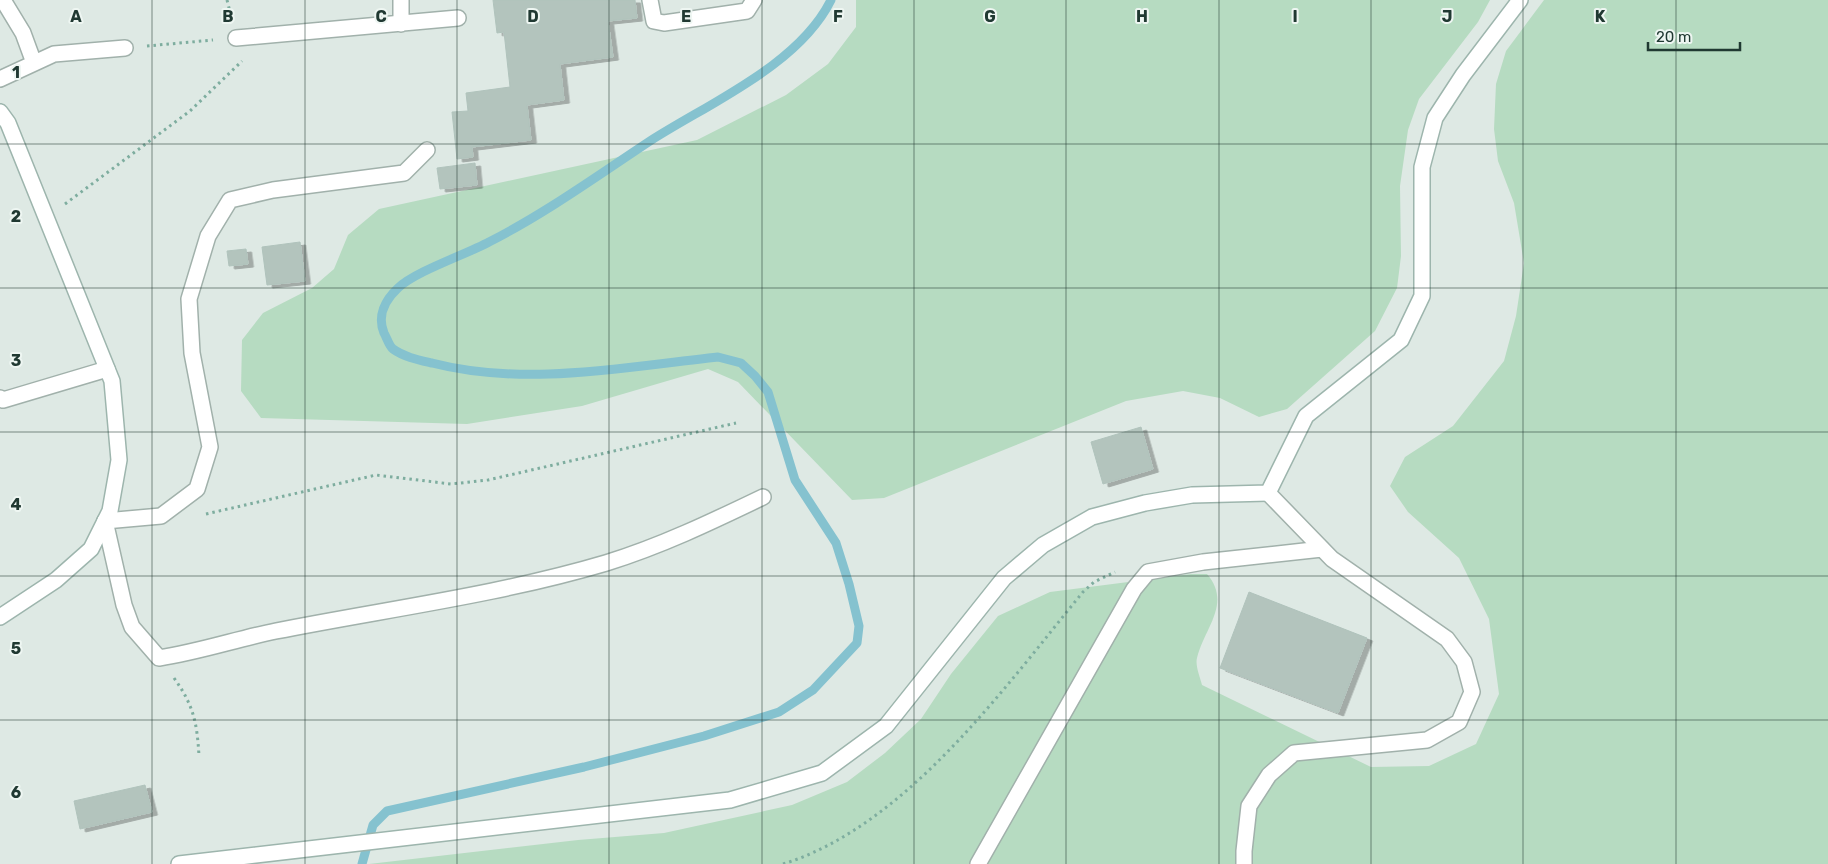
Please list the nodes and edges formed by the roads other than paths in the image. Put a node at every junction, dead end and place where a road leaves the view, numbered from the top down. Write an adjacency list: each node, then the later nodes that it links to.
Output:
1 (3, 0): 10 (street)
2 (401, 0): 7 (street)
3 (650, 0): 4 (street)
4 (754, 0)
5 (1520, 0): 16 (street)
6 (458, 18): 7 (street)
7 (401, 24): 8 (street)
8 (236, 38)
9 (125, 48): 10 (street)
10 (34, 63): 11 (street)
11 (0, 79)
12 (0, 112): 14 (street)
13 (427, 150): 18 (street)
14 (107, 369): 15 (street); 18 (street)
15 (0, 398)
16 (1268, 493): 19 (street); 21 (street)
17 (762, 496): 18 (street)
18 (105, 522): 20 (street)
19 (1322, 549): 22 (street); 23 (street)
20 (0, 617)
21 (179, 864)
22 (978, 864)
23 (1244, 864)

